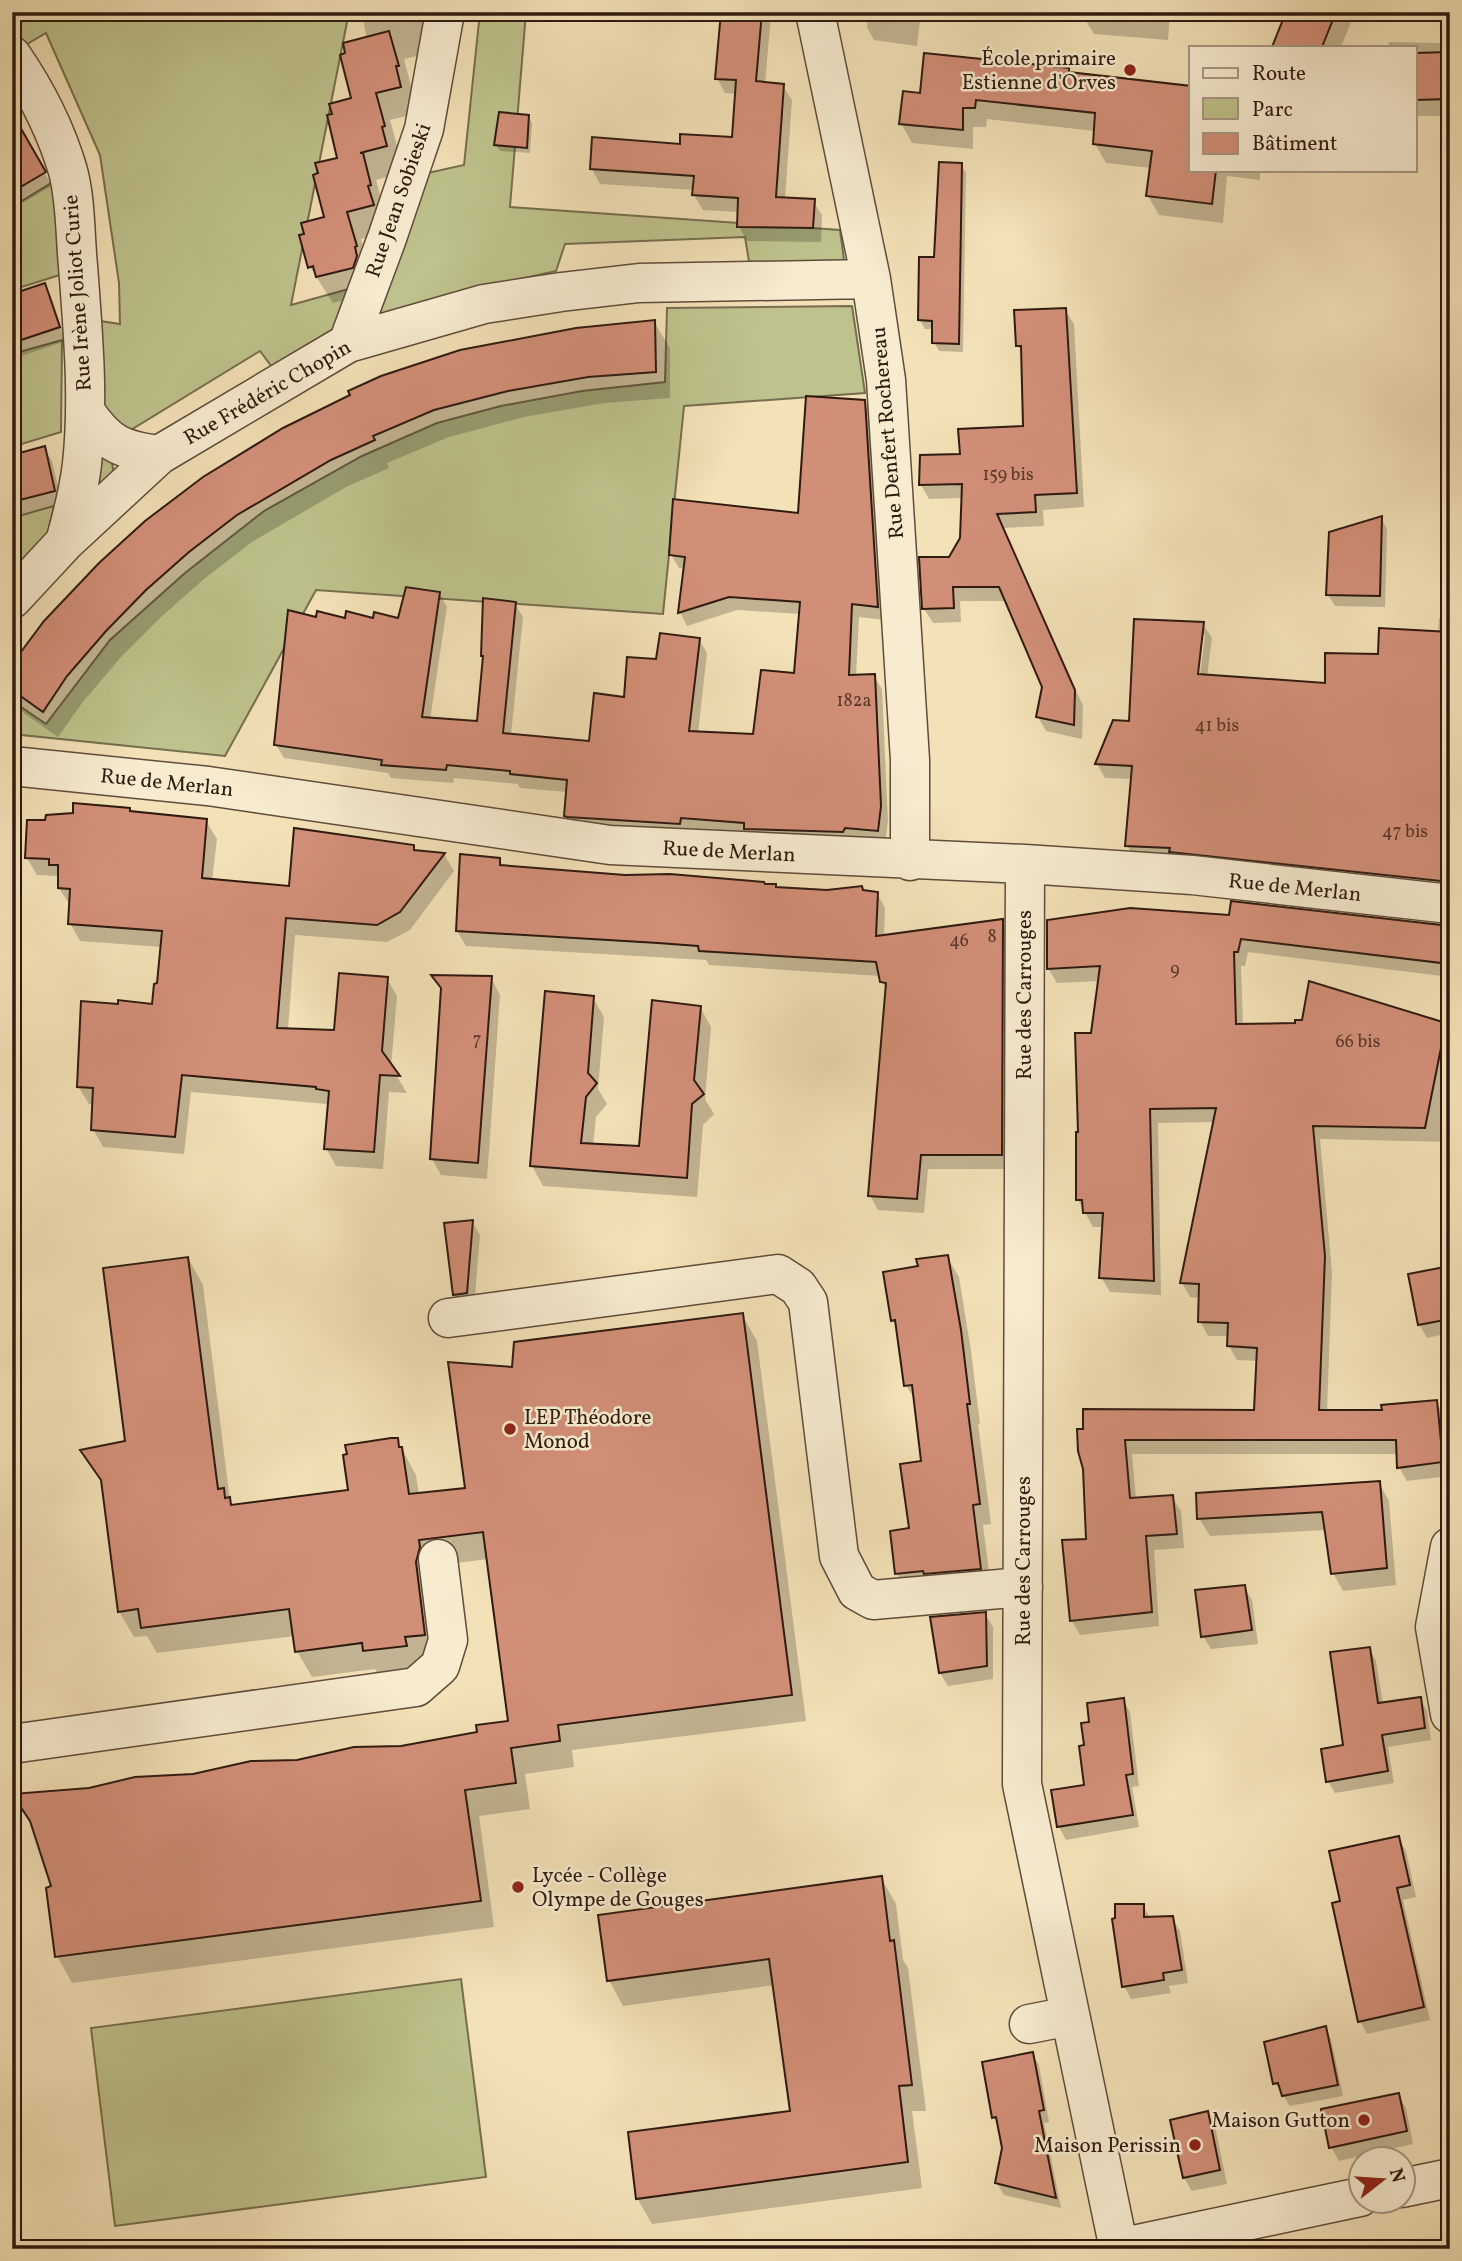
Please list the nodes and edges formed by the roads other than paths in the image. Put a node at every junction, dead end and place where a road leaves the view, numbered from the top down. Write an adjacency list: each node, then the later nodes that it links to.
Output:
1 (445, 12): 5 (street, Rue Jean Sobieski)
2 (815, 12): 4 (street, Rue Denfert Rochereau)
3 (12, 56): 6 (street, Rue Irène Joliot Curie)
4 (871, 279): 5 (street, Rue Frédéric Chopin); 11 (street, Rue Denfert Rochereau)
5 (348, 343): 7 (street, Rue Frédéric Chopin)
6 (85, 411): 7 (street); 8 (street, Rue Irène Joliot Curie)
7 (159, 455): 8 (street, Rue Frédéric Chopin)
8 (65, 542): 9 (street, Rue Frédéric Chopin)
9 (12, 599)
10 (12, 766): 11 (street, Rue de Merlan)
11 (910, 860): 12 (street, Rue de Merlan)
12 (1025, 864): 13 (street, Rue de Merlan); 17 (street, Rue des Carrouges)
13 (1450, 904)
14 (448, 1318): 17 (street)
15 (1450, 1547): 18 (street)
16 (438, 1559): 19 (street)
17 (1023, 1587): 20 (street, Rue des Carrouges)
18 (1450, 1714)
19 (12, 1744)
20 (1070, 2016): 21 (street); 25 (street, Rue des Carrouges)
21 (1029, 2024)
22 (1450, 2178): 23 (street)
23 (1416, 2185)
24 (1346, 2200): 25 (street)
25 (1119, 2248)

